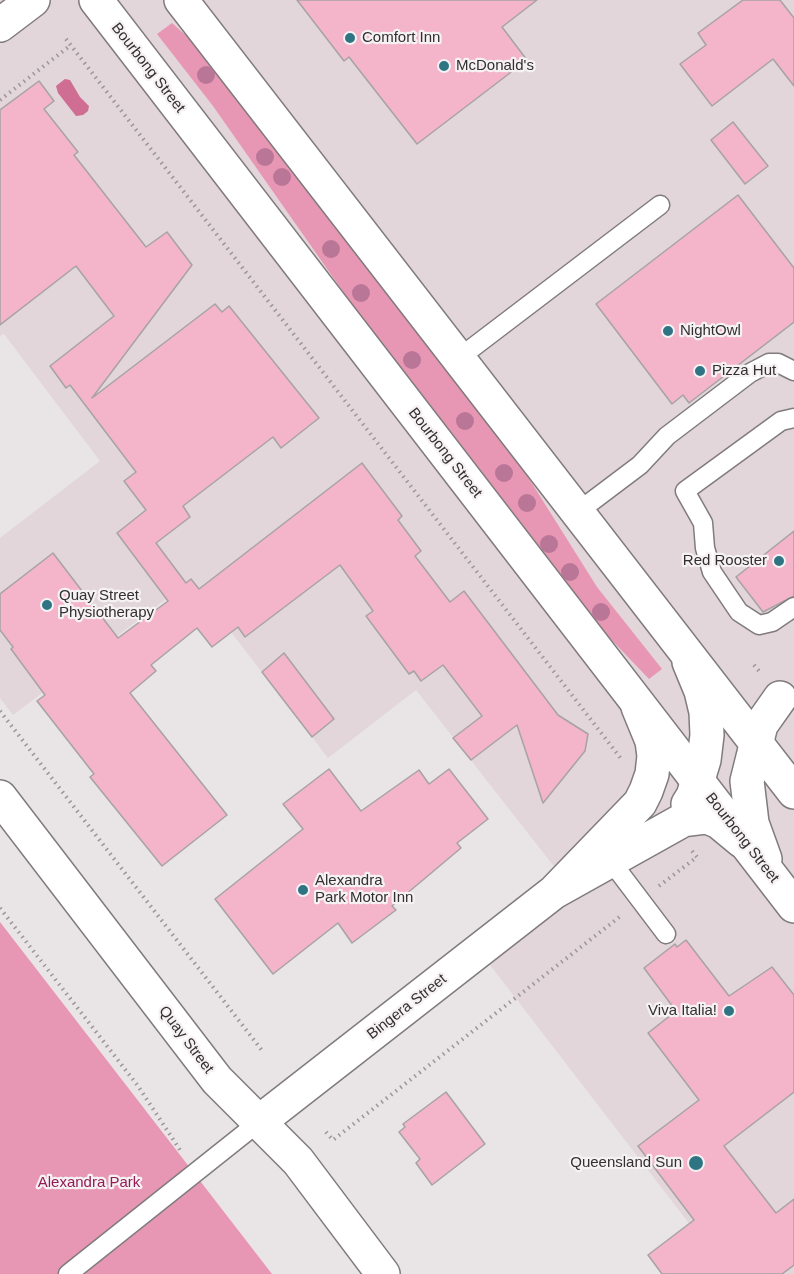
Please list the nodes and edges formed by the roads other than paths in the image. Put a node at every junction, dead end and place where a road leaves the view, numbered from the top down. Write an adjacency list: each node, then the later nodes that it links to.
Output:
1 (33, 0): 4 (main road)
2 (96, 0): 14 (main road, Bourbong Street)
3 (181, 0): 6 (main road)
4 (0, 25)
5 (660, 205): 6 (lane)
6 (459, 358): 9 (main road)
7 (794, 371): 9 (lane)
8 (794, 418): 10 (lane)
9 (579, 511): 11 (main road)
10 (794, 607)
11 (676, 640): 12 (main road); 16 (main road)
12 (707, 680): 13 (main road); 15 (main road)
13 (787, 694): 15 (main road)
14 (634, 699): 16 (main road, Bourbong Street); 22 (main road, Bingera Street)
15 (755, 742): 17 (main road); 23 (main road)
16 (698, 782): 19 (main road); 20 (main road, Bourbong Street)
17 (794, 792)
18 (0, 797): 25 (main road, Quay Street)
19 (672, 824): 20 (main road, Bingera Street); 21 (main road, Bingera Street)
20 (750, 848): 23 (main road, Bourbong Street)
21 (610, 860): 22 (main road, Bingera Street); 24 (lane)
22 (554, 892): 25 (main road, Bingera Street)
23 (787, 897)
24 (666, 934)
25 (259, 1122): 26 (lane); 27 (main road, Quay Street)
26 (68, 1274)
27 (383, 1274)

